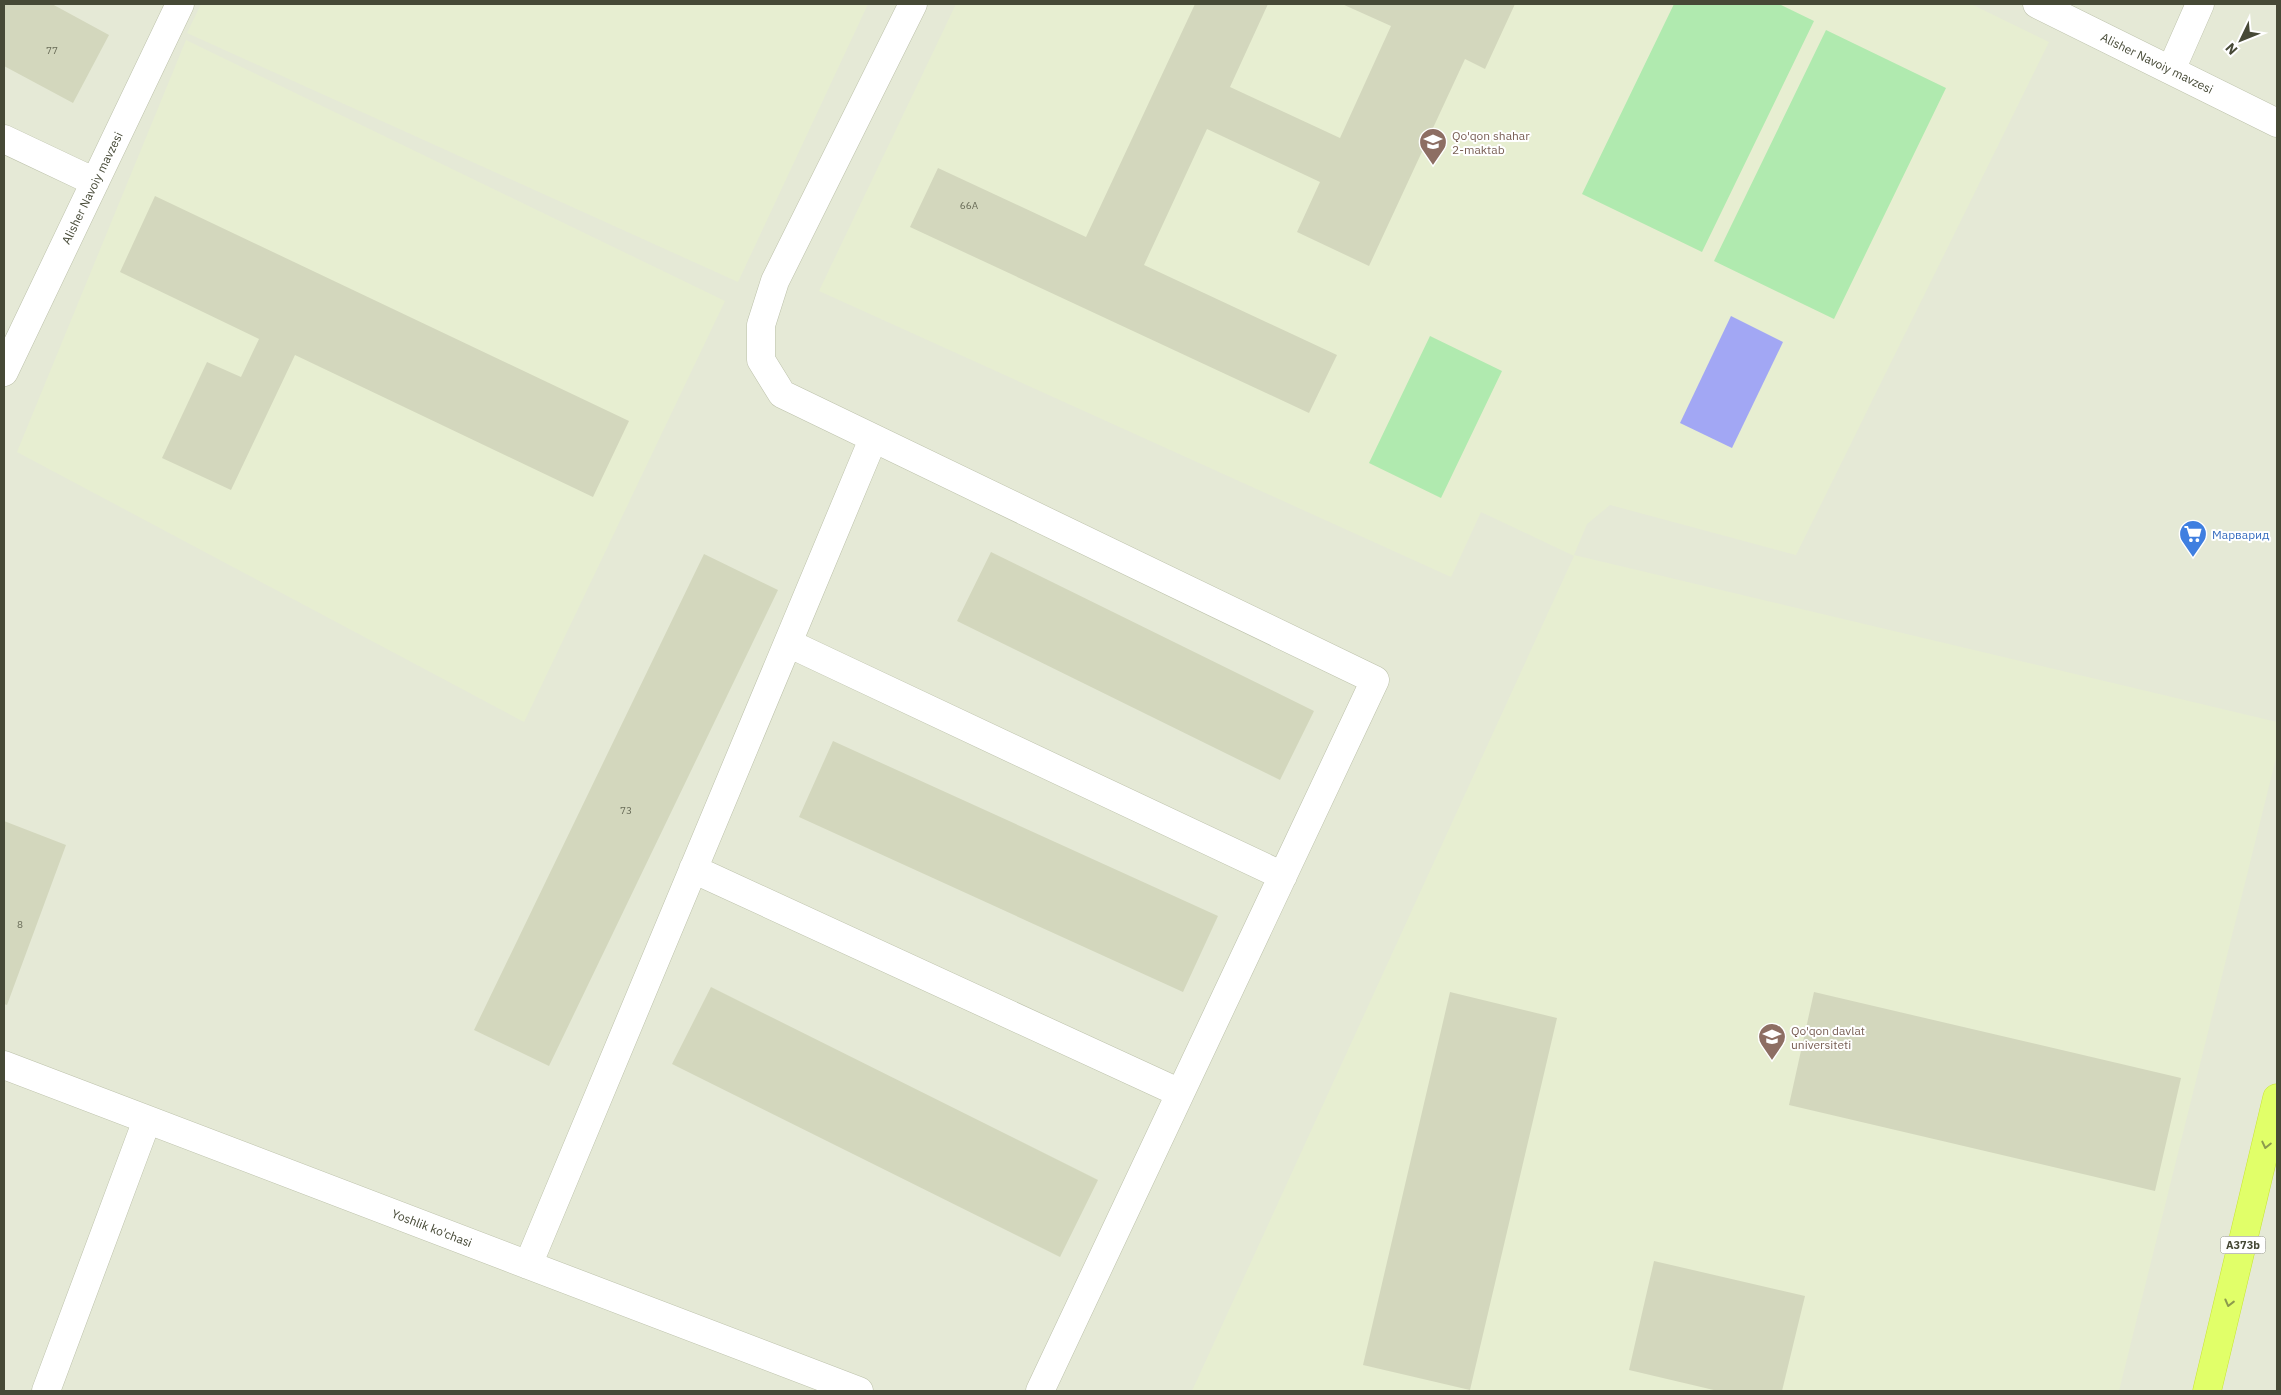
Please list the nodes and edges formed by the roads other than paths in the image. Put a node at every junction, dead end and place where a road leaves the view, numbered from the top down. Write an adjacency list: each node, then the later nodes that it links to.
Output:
1 (180, 4): 8 (street, Alisher Navoiy mavzesi)
2 (913, 4): 10 (street)
3 (2037, 4): 5 (street, Alisher Navoiy mavzesi)
4 (2200, 4): 5 (street)
5 (2171, 70): 6 (street, Alisher Navoiy mavzesi)
6 (2277, 123)
7 (4, 139): 8 (street)
8 (95, 182): 9 (street, Alisher Navoiy mavzesi)
9 (4, 372)
10 (872, 439): 11 (street); 13 (street)
11 (788, 643): 12 (street); 13 (street)
12 (693, 869): 15 (street); 18 (street)
13 (1283, 876): 15 (street)
14 (4, 1065): 17 (street, Yoshlik ko'chasi)
15 (1180, 1093): 21 (street)
16 (2277, 1098): 22 (highway, A373b, one-way to 22)
17 (147, 1120): 18 (street, Yoshlik ko'chasi); 19 (street)
18 (528, 1265): 20 (street, Yoshlik ko'chasi)
19 (46, 1391)
20 (859, 1391)
21 (1040, 1391)
22 (2207, 1391)

